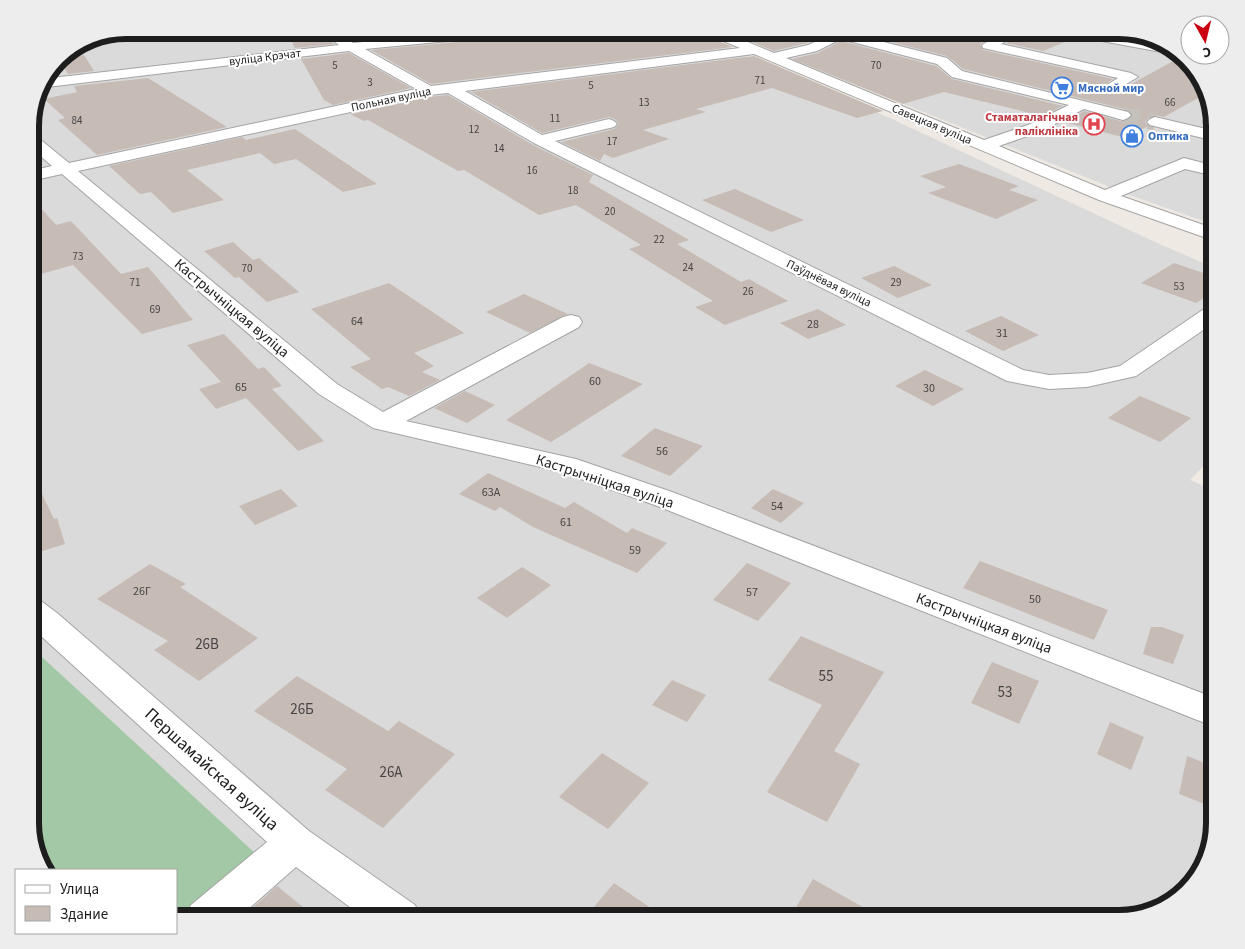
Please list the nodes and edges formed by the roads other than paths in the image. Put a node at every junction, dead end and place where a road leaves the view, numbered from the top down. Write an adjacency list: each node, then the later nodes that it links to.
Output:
1 (339, 39): 8 (street)
2 (431, 39): 8 (street, вуліца Крэчат)
3 (730, 39): 10 (street, Савецкая вуліца)
4 (830, 39): 11 (street)
5 (854, 39): 16 (street)
6 (1003, 39): 13 (street)
7 (1109, 39): 9 (street)
8 (351, 47): 12 (street, вуліца Крэчат); 15 (street)
9 (1159, 49)
10 (756, 50): 11 (street, Савецкая вуліца); 14 (street, Польная вуліца)
11 (773, 57): 24 (street, Савецкая вуліца)
12 (51, 83)
13 (1111, 87)
14 (450, 88): 15 (street, Польная вуліца); 23 (street, Паўднёвая вуліца)
15 (429, 90): 28 (street, Польная вуліца)
16 (1082, 104): 17 (street); 24 (street)
17 (1123, 115)
18 (1155, 122): 21 (street)
19 (609, 124): 23 (street)
20 (1206, 125): 21 (street)
21 (1194, 132): 22 (street); 26 (street)
22 (1206, 134)
23 (540, 140): 32 (street, Паўднёвая вуліца)
24 (982, 145): 30 (street, Савецкая вуліца)
25 (39, 147): 28 (street, Кастрычніцкая вуліца)
26 (1184, 163): 27 (street); 30 (street)
27 (1206, 166)
28 (65, 169): 29 (street, Польная вуліца); 34 (street, Кастрычніцкая вуліца)
29 (39, 174)
30 (1105, 196): 31 (street, Савецкая вуліца)
31 (1206, 232)
32 (1206, 318)
33 (571, 322): 34 (street)
34 (382, 423): 36 (street, Кастрычніцкая вуліца)
35 (39, 616): 37 (street, Першамайская вуліца)
36 (1206, 710)
37 (295, 843): 38 (street); 39 (street, Першамайская вуліца)
38 (217, 910)
39 (388, 910)

